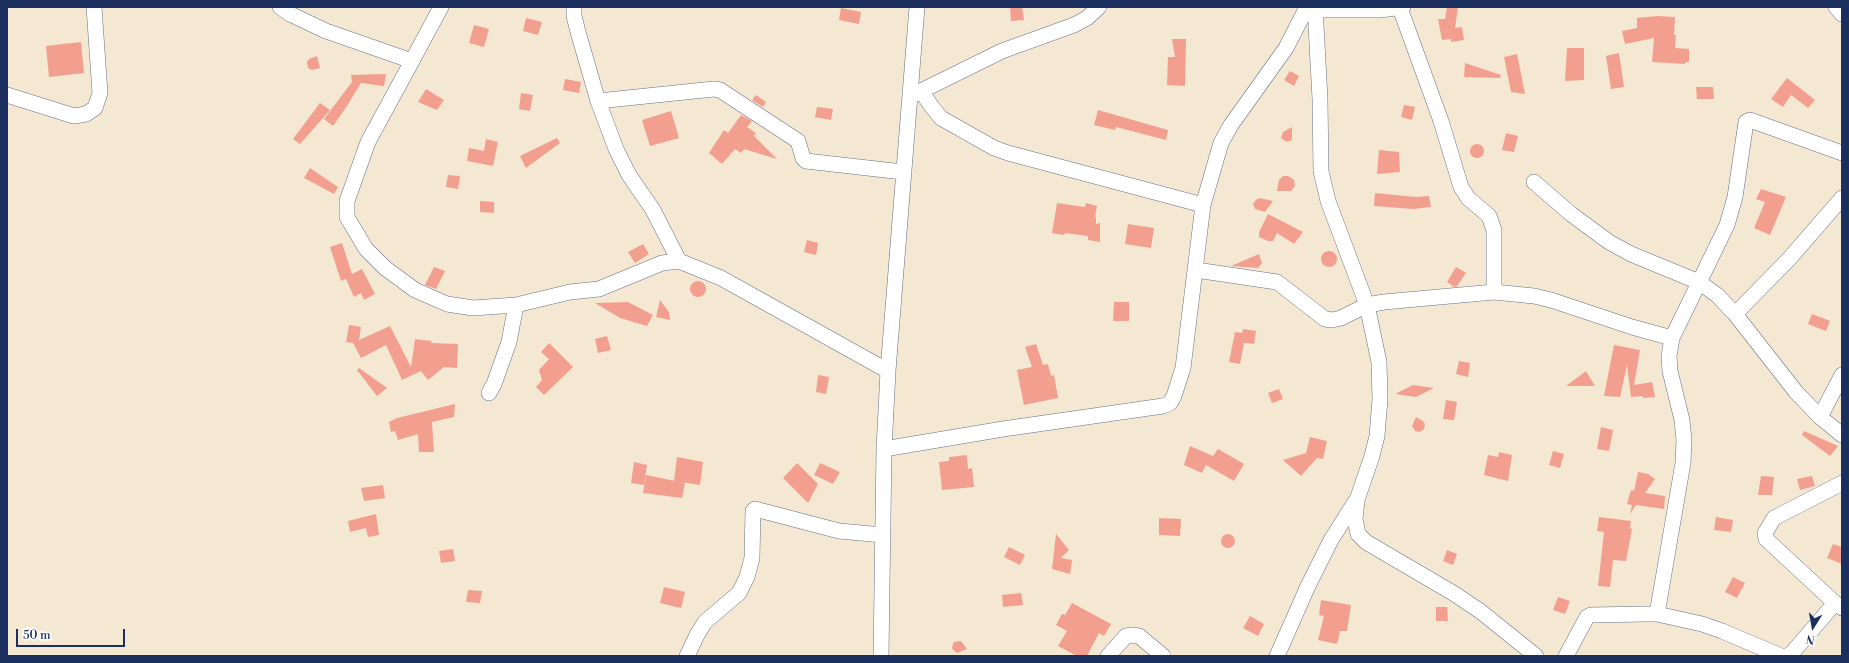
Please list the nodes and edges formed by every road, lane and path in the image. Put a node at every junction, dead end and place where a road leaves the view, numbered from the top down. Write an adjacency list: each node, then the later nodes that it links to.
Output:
1 (94, 7): 13 (street)
2 (280, 7): 11 (street)
3 (441, 7): 11 (street)
4 (574, 7): 14 (street)
5 (917, 7): 12 (street)
6 (1099, 7): 12 (street)
7 (1836, 7): 10 (street)
8 (1312, 8): 9 (street); 19 (street); 25 (street)
9 (1402, 8): 23 (street)
10 (1842, 14)
11 (412, 61): 24 (street)
12 (915, 94): 16 (street); 19 (street)
13 (7, 95)
14 (598, 101): 16 (street); 20 (street)
15 (1842, 153): 22 (street)
16 (903, 172): 28 (street)
17 (1534, 182): 22 (street)
18 (1842, 198): 26 (street)
19 (1203, 205): 21 (street)
20 (679, 261): 24 (street); 28 (street)
21 (1196, 270): 25 (street); 33 (street)
22 (1699, 282): 26 (street); 27 (street)
23 (1494, 292): 25 (street); 27 (street)
24 (516, 305): 30 (street)
25 (1367, 305): 35 (street)
26 (1735, 314): 31 (street)
27 (1672, 338): 38 (street)
28 (888, 371): 33 (street)
29 (1842, 375): 31 (street)
30 (489, 393)
31 (1820, 417): 32 (street)
32 (1842, 435)
33 (884, 449): 36 (street)
34 (1842, 483): 37 (street)
35 (1357, 500): 43 (street); 44 (street)
36 (883, 535): 39 (street); 40 (street)
37 (1838, 606): 47 (street)
38 (1657, 614): 45 (street); 46 (street)
39 (687, 656)
40 (881, 656)
41 (1108, 656): 42 (street)
42 (1163, 656)
43 (1277, 656)
44 (1536, 656)
45 (1566, 656)
46 (1781, 656)
47 (1787, 656)

